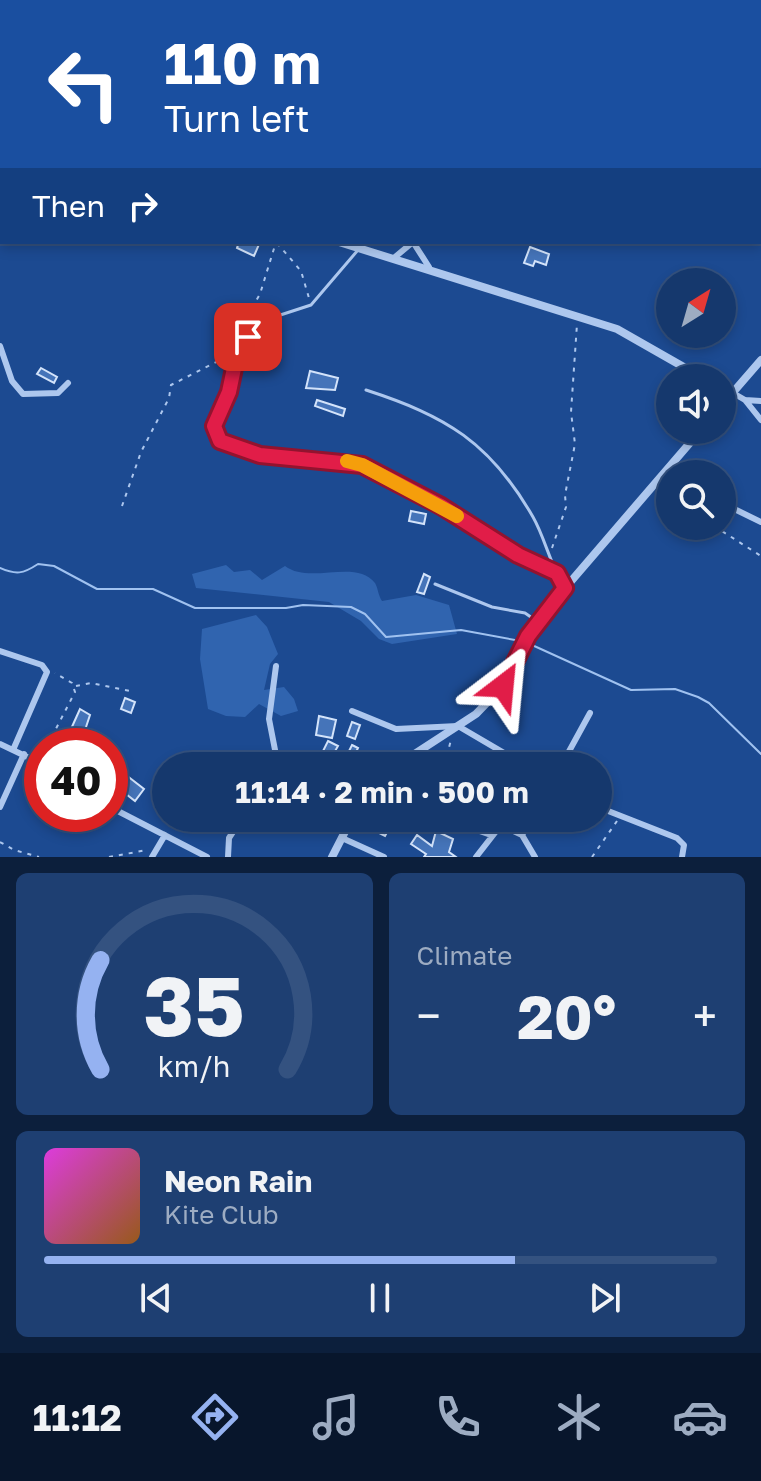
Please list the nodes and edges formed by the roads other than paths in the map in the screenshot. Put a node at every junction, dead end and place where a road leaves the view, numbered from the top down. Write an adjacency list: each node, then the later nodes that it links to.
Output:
1 (346, 244): 4 (street)
2 (411, 244): 5 (street)
3 (414, 244): 6 (street)
4 (360, 248): 5 (street); 22 (lane)
5 (395, 257): 6 (street)
6 (429, 267): 9 (street)
7 (0, 346): 10 (street)
8 (761, 360): 11 (street)
9 (680, 364)
10 (68, 383)
11 (736, 385)
12 (366, 390): 22 (lane)
13 (736, 396): 14 (street)
14 (745, 400): 15 (street); 16 (street)
15 (761, 401)
16 (761, 420)
17 (690, 444): 18 (street)
18 (678, 460)
19 (656, 487): 24 (street)
20 (736, 510): 21 (street)
21 (761, 522)
22 (557, 573): 24 (lane)
23 (435, 584): 25 (lane)
24 (565, 588): 25 (street)
25 (538, 622): 30 (street)
26 (0, 651): 32 (street)
27 (276, 666): 33 (street)
28 (352, 711): 30 (street)
29 (590, 713): 36 (street)
30 (455, 728): 34 (street); 35 (street)
31 (0, 744): 32 (street)
32 (13, 750): 37 (street)
33 (275, 752)
34 (418, 752)
35 (500, 752)
36 (569, 752)
37 (24, 754): 38 (street)
38 (0, 807)
39 (612, 813): 56 (street)
40 (128, 816): 45 (street)
41 (233, 832): 51 (street)
42 (345, 832): 48 (street)
43 (482, 832): 46 (street)
44 (524, 832): 47 (street)
45 (165, 835): 49 (street); 50 (street)
46 (491, 835): 47 (street); 54 (street)
47 (522, 835): 55 (street)
48 (342, 838): 52 (street); 53 (street)
49 (152, 857)
50 (207, 857)
51 (228, 857)
52 (332, 857)
53 (384, 857)
54 (476, 857)
55 (535, 857)
56 (682, 857)

